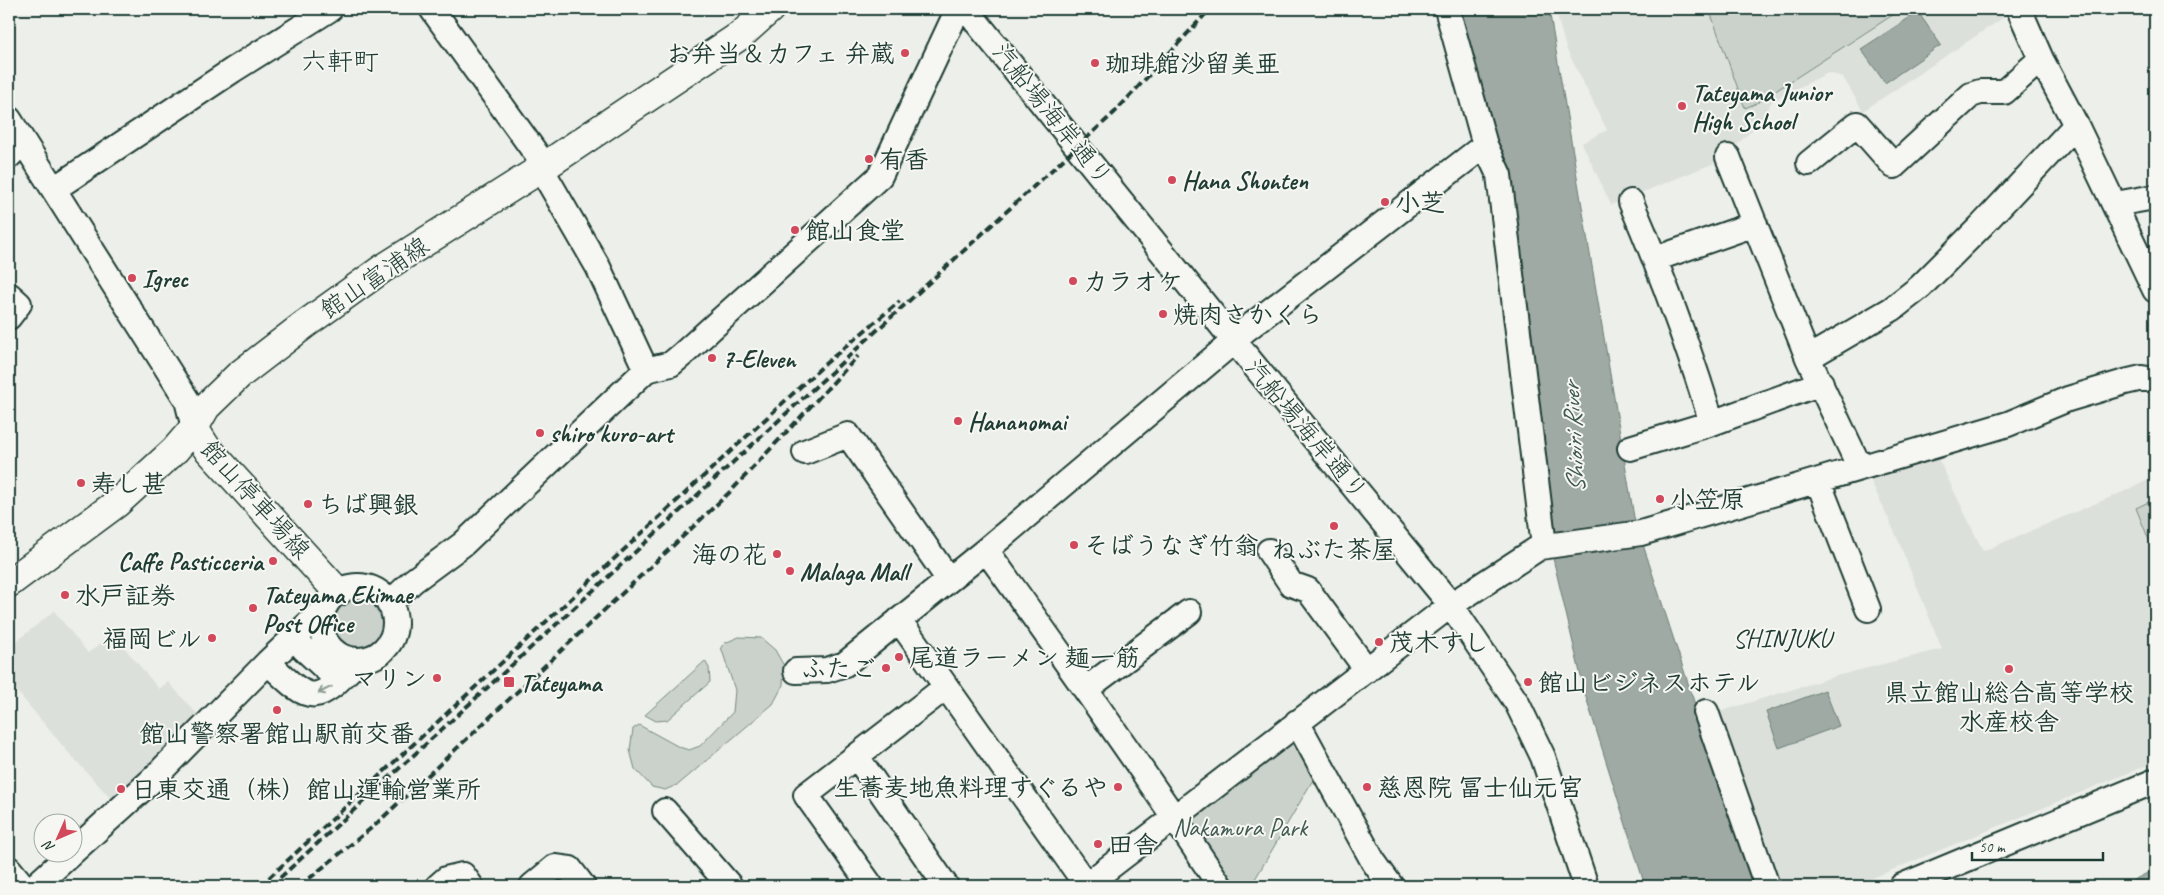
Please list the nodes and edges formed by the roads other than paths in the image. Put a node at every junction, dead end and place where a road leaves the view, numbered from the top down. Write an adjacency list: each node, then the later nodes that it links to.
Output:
1 (330, 9): 16 (street)
2 (432, 9): 15 (street)
3 (770, 9): 15 (main road, 館山富浦線)
4 (958, 9): 27 (street)
5 (966, 9): 25 (street, 汽船場海岸通り)
6 (1447, 9): 11 (street)
7 (2019, 9): 8 (street)
8 (2041, 59): 10 (street); 14 (street)
9 (9, 119): 12 (street)
10 (2076, 125): 19 (street); 26 (street)
11 (1485, 145): 25 (street); 36 (street)
12 (16, 149): 16 (street)
13 (1728, 157): 20 (street)
14 (1809, 163)
15 (545, 166): 27 (street); 31 (main road, 館山富浦線)
16 (54, 189): 31 (street)
17 (2155, 197): 19 (street)
18 (1631, 202): 21 (street)
19 (2115, 204): 22 (street)
20 (1755, 224): 21 (street); 26 (street)
21 (1655, 258): 30 (street)
22 (2155, 290)
23 (9, 295): 24 (street)
24 (9, 316)
25 (1234, 341): 37 (street); 43 (street, 汽船場海岸通り)
26 (1808, 358): 29 (street)
27 (646, 370): 42 (street)
28 (2155, 380): 34 (street)
29 (1821, 383): 30 (street); 34 (street)
30 (1712, 423): 32 (street)
31 (194, 428): 40 (main road, 館山富浦線); 41 (main road, 館山停車場線)
32 (1630, 448)
33 (805, 452): 39 (street)
34 (1860, 468): 35 (street)
35 (1818, 481): 36 (street); 44 (street)
36 (1547, 545): 43 (street)
37 (986, 550): 39 (street); 54 (street)
38 (1269, 551): 50 (street)
39 (949, 580): 46 (street)
40 (9, 583)
41 (330, 602): 42 (street); 48 (street); 49 (street)
42 (389, 604): 48 (street)
43 (1451, 605): 50 (street); 74 (street, 汽船場海岸通り)
44 (1868, 609)
45 (1189, 612): 54 (street)
46 (899, 620): 52 (street); 53 (street)
47 (304, 649): 51 (street)
48 (358, 660): 49 (street, one-way to 49)
49 (268, 662): 63 (street)
50 (1367, 670): 56 (street)
51 (328, 671)
52 (796, 671)
53 (946, 687): 57 (street); 71 (street)
54 (1086, 689): 60 (street)
55 (1706, 712): 75 (street)
56 (1297, 722): 60 (street); 73 (street)
57 (856, 757): 69 (street); 70 (street)
58 (2155, 781): 76 (street)
59 (665, 810): 68 (street)
60 (1174, 816): 71 (street); 72 (street)
61 (9, 869): 62 (street)
62 (23, 886)
63 (35, 886)
64 (438, 886): 65 (street)
65 (471, 886)
66 (532, 886): 67 (street)
67 (583, 886)
68 (730, 886)
69 (871, 886)
70 (946, 886)
71 (1086, 886)
72 (1220, 886)
73 (1391, 886)
74 (1586, 886)
75 (1767, 886)
76 (1902, 886)

